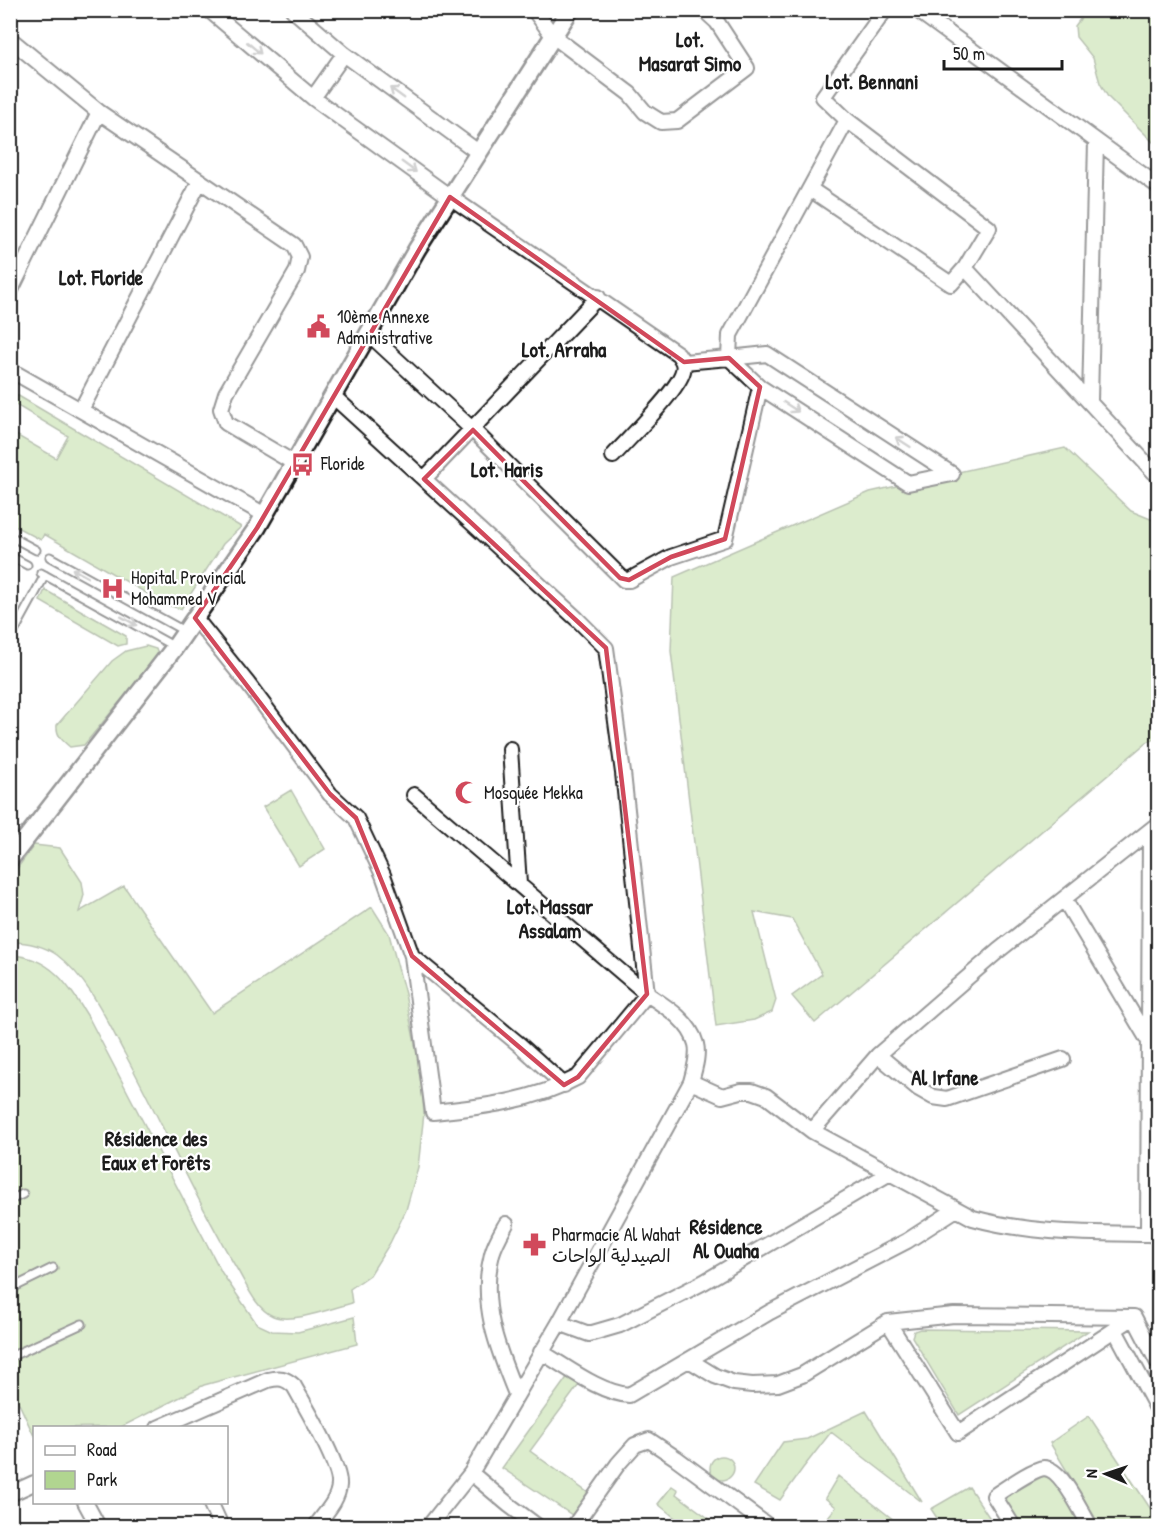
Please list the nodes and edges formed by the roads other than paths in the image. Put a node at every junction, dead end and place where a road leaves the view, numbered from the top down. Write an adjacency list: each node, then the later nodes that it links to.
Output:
1 (209, 10): 11 (street, one-way to 11)
2 (293, 10): 10 (street)
3 (534, 10): 8 (street)
4 (570, 10): 8 (street)
5 (704, 10): 8 (street)
6 (885, 10): 13 (street)
7 (917, 10): 14 (street)
8 (553, 36): 15 (street)
9 (10, 39): 12 (street)
10 (344, 54): 11 (street); 15 (street, one-way to 10)
11 (313, 98): 19 (street, one-way to 19)
12 (99, 112): 16 (street); 21 (street)
13 (847, 120): 18 (street); 20 (street)
14 (1096, 141): 17 (street); 29 (street)
15 (478, 152): 19 (street)
16 (200, 181): 30 (street); 33 (street)
17 (1158, 186)
18 (810, 189): 20 (street); 24 (street)
19 (450, 197): 22 (street); 23 (street)
20 (965, 268): 29 (street)
21 (10, 292)
22 (598, 297): 25 (street); 31 (street)
23 (368, 333): 28 (street); 31 (street)
24 (729, 358): 25 (street); 27 (street); 27 (street, one-way to 24)
25 (684, 362): 32 (street)
26 (10, 370): 30 (street)
27 (760, 387): 31 (street)
28 (333, 396): 33 (street); 35 (street)
29 (1090, 401): 34 (street)
30 (81, 410): 36 (street)
31 (473, 430): 35 (street)
32 (613, 456)
33 (294, 463): 36 (street)
34 (1158, 473)
35 (424, 479): 52 (street)
36 (265, 514): 42 (street)
37 (11, 537): 38 (lane)
38 (36, 550)
39 (10, 556): 41 (lane)
40 (50, 557): 42 (lane, one-way to 40)
41 (27, 565)
42 (190, 625): 44 (street); 51 (street)
43 (10, 639): 44 (lane, one-way to 44)
44 (175, 647): 48 (street)
45 (510, 749): 49 (street)
46 (414, 795): 49 (street)
47 (1154, 828): 50 (street); 53 (street)
48 (10, 859)
49 (519, 884): 52 (street)
50 (1064, 899): 53 (street); 54 (street)
51 (412, 956): 57 (street); 57 (street)
52 (647, 993): 56 (street); 57 (street)
53 (1149, 1042): 64 (street)
54 (878, 1055): 55 (street); 58 (street)
55 (1064, 1059)
56 (691, 1082): 58 (street); 69 (street)
57 (564, 1085)
58 (812, 1131): 59 (street)
59 (891, 1173): 62 (street); 69 (street)
60 (22, 1194): 61 (lane)
61 (10, 1200)
62 (955, 1210): 64 (street); 74 (street)
63 (506, 1224): 76 (street)
64 (1153, 1235)
65 (53, 1268): 66 (lane)
66 (10, 1288)
67 (1134, 1317): 68 (street); 71 (street); 75 (street)
68 (888, 1322): 71 (street); 74 (street)
69 (559, 1323): 72 (street)
70 (82, 1324): 73 (lane)
71 (1115, 1330): 77 (street)
72 (542, 1352): 74 (street); 76 (street)
73 (10, 1357)
74 (689, 1360)
75 (1158, 1363)
76 (516, 1394): 79 (street)
77 (1158, 1410)
78 (173, 1424): 86 (street)
79 (471, 1473): 87 (street); 88 (street)
80 (33, 1483): 81 (street)
81 (10, 1494)
82 (86, 1504): 84 (street)
83 (210, 1504): 85 (street)
84 (98, 1527)
85 (221, 1527)
86 (316, 1527)
87 (429, 1527)
88 (537, 1527)
89 (574, 1527): 90 (street)
90 (768, 1527)
91 (1013, 1527): 92 (street)
92 (1090, 1527)

